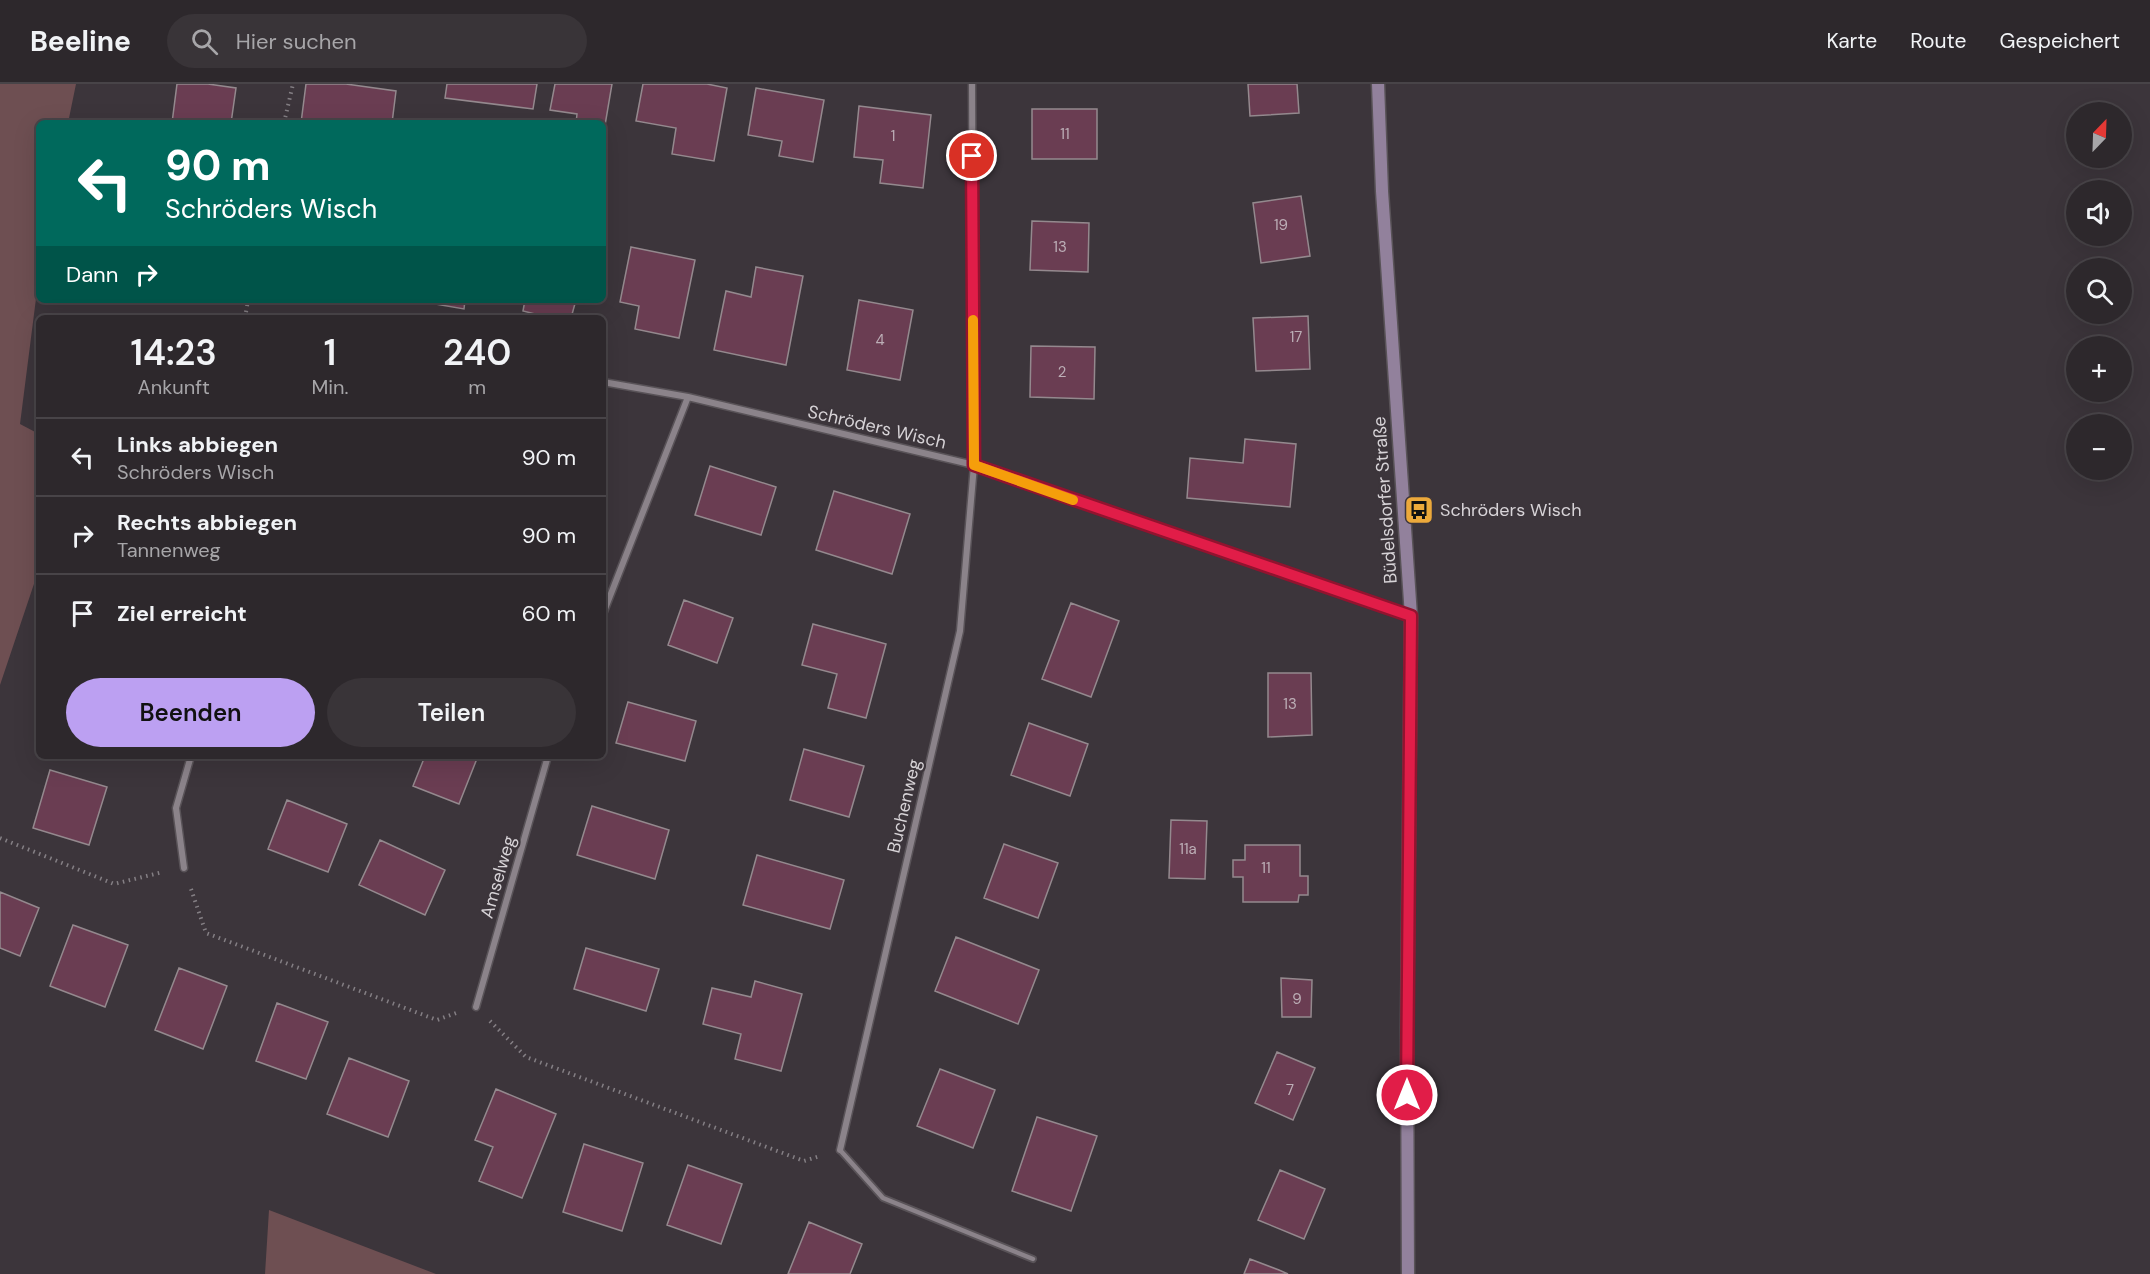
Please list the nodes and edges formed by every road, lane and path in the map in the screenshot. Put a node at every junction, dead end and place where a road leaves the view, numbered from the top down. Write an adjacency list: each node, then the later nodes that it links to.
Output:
1 (293, 84): 4 (path)
2 (972, 84): 7 (street, Buchenweg)
3 (1378, 84): 9 (street, Büdelsdorfer Straße)
4 (285, 120)
5 (606, 383): 6 (street, Schröders Wisch)
6 (688, 397): 7 (street, Schröders Wisch); 8 (street)
7 (974, 465): 9 (street, Schröders Wisch); 15 (street, Buchenweg)
8 (606, 606)
9 (1411, 616): 17 (street, Büdelsdorfer Straße)
10 (190, 759): 13 (street)
11 (547, 759): 14 (street, Amselweg)
12 (0, 838): 13 (path)
13 (184, 868): 14 (path)
14 (476, 1007): 15 (path)
15 (840, 1150): 16 (lane)
16 (1033, 1259)
17 (1408, 1274)

